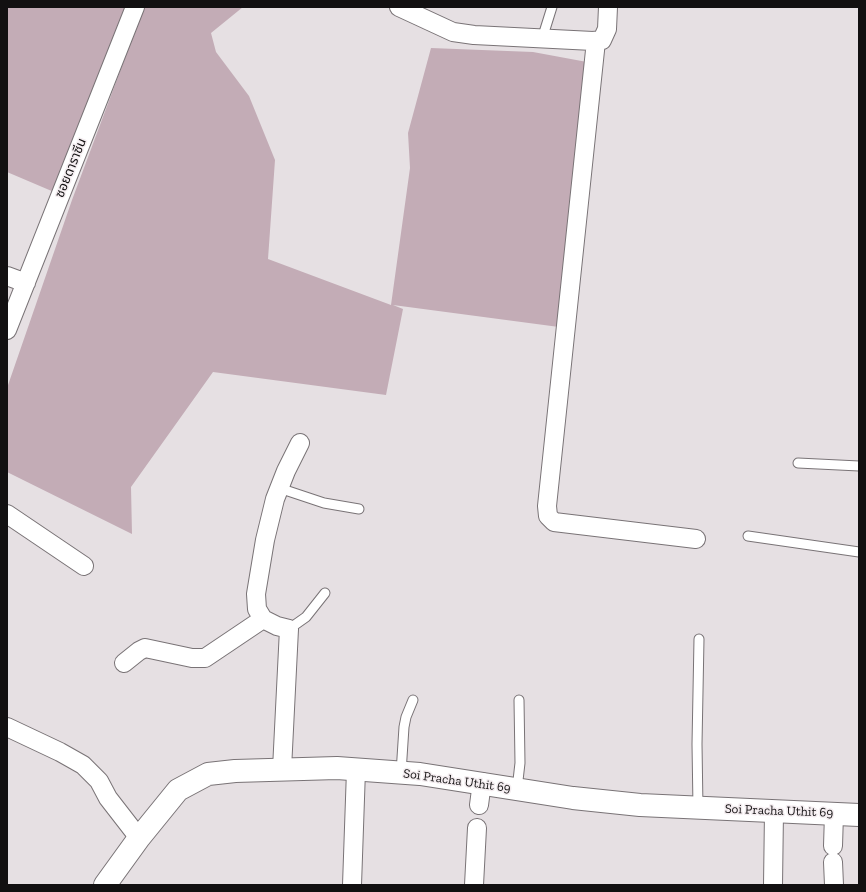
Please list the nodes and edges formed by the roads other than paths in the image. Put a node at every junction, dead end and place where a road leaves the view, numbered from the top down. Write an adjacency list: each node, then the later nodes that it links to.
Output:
1 (135, 7): 8 (street, ซอยดาราซีน)
2 (399, 7): 5 (street)
3 (552, 7): 5 (lane)
4 (608, 7): 6 (street)
5 (542, 39): 6 (street)
6 (596, 41): 17 (street)
7 (7, 276): 8 (street)
8 (26, 283): 9 (street, ซอยดาราซีน)
9 (7, 330)
10 (300, 443): 13 (street)
11 (798, 463): 12 (lane)
12 (859, 466)
13 (279, 488): 14 (lane); 21 (street)
14 (359, 509)
15 (7, 514): 19 (street)
16 (748, 536): 18 (lane)
17 (696, 539)
18 (859, 552)
19 (84, 566)
20 (325, 593): 22 (lane)
21 (263, 619): 22 (street); 24 (street)
22 (289, 629): 28 (street)
23 (699, 639): 34 (lane)
24 (124, 663)
25 (413, 700): 30 (lane)
26 (519, 700): 32 (lane)
27 (7, 727): 39 (street)
28 (282, 770): 29 (street, Soi Pracha Uthit 69); 39 (street, Soi Pracha Uthit 69)
29 (356, 770): 30 (street, Soi Pracha Uthit 69); 41 (street)
30 (401, 773): 31 (street, Soi Pracha Uthit 69)
31 (482, 782): 32 (street, Soi Pracha Uthit 69); 33 (street)
32 (517, 789): 34 (street, Soi Pracha Uthit 69)
33 (479, 805)
34 (698, 808): 35 (street, Soi Pracha Uthit 69)
35 (774, 812): 36 (street, Soi Pracha Uthit 69); 43 (street)
36 (834, 814): 37 (street, Soi Pracha Uthit 69); 44 (street)
37 (859, 815)
38 (477, 828): 42 (street)
39 (139, 838): 40 (street, Soi Pracha Uthit 69)
40 (105, 885)
41 (352, 885)
42 (474, 885)
43 (773, 885)
44 (834, 885)

